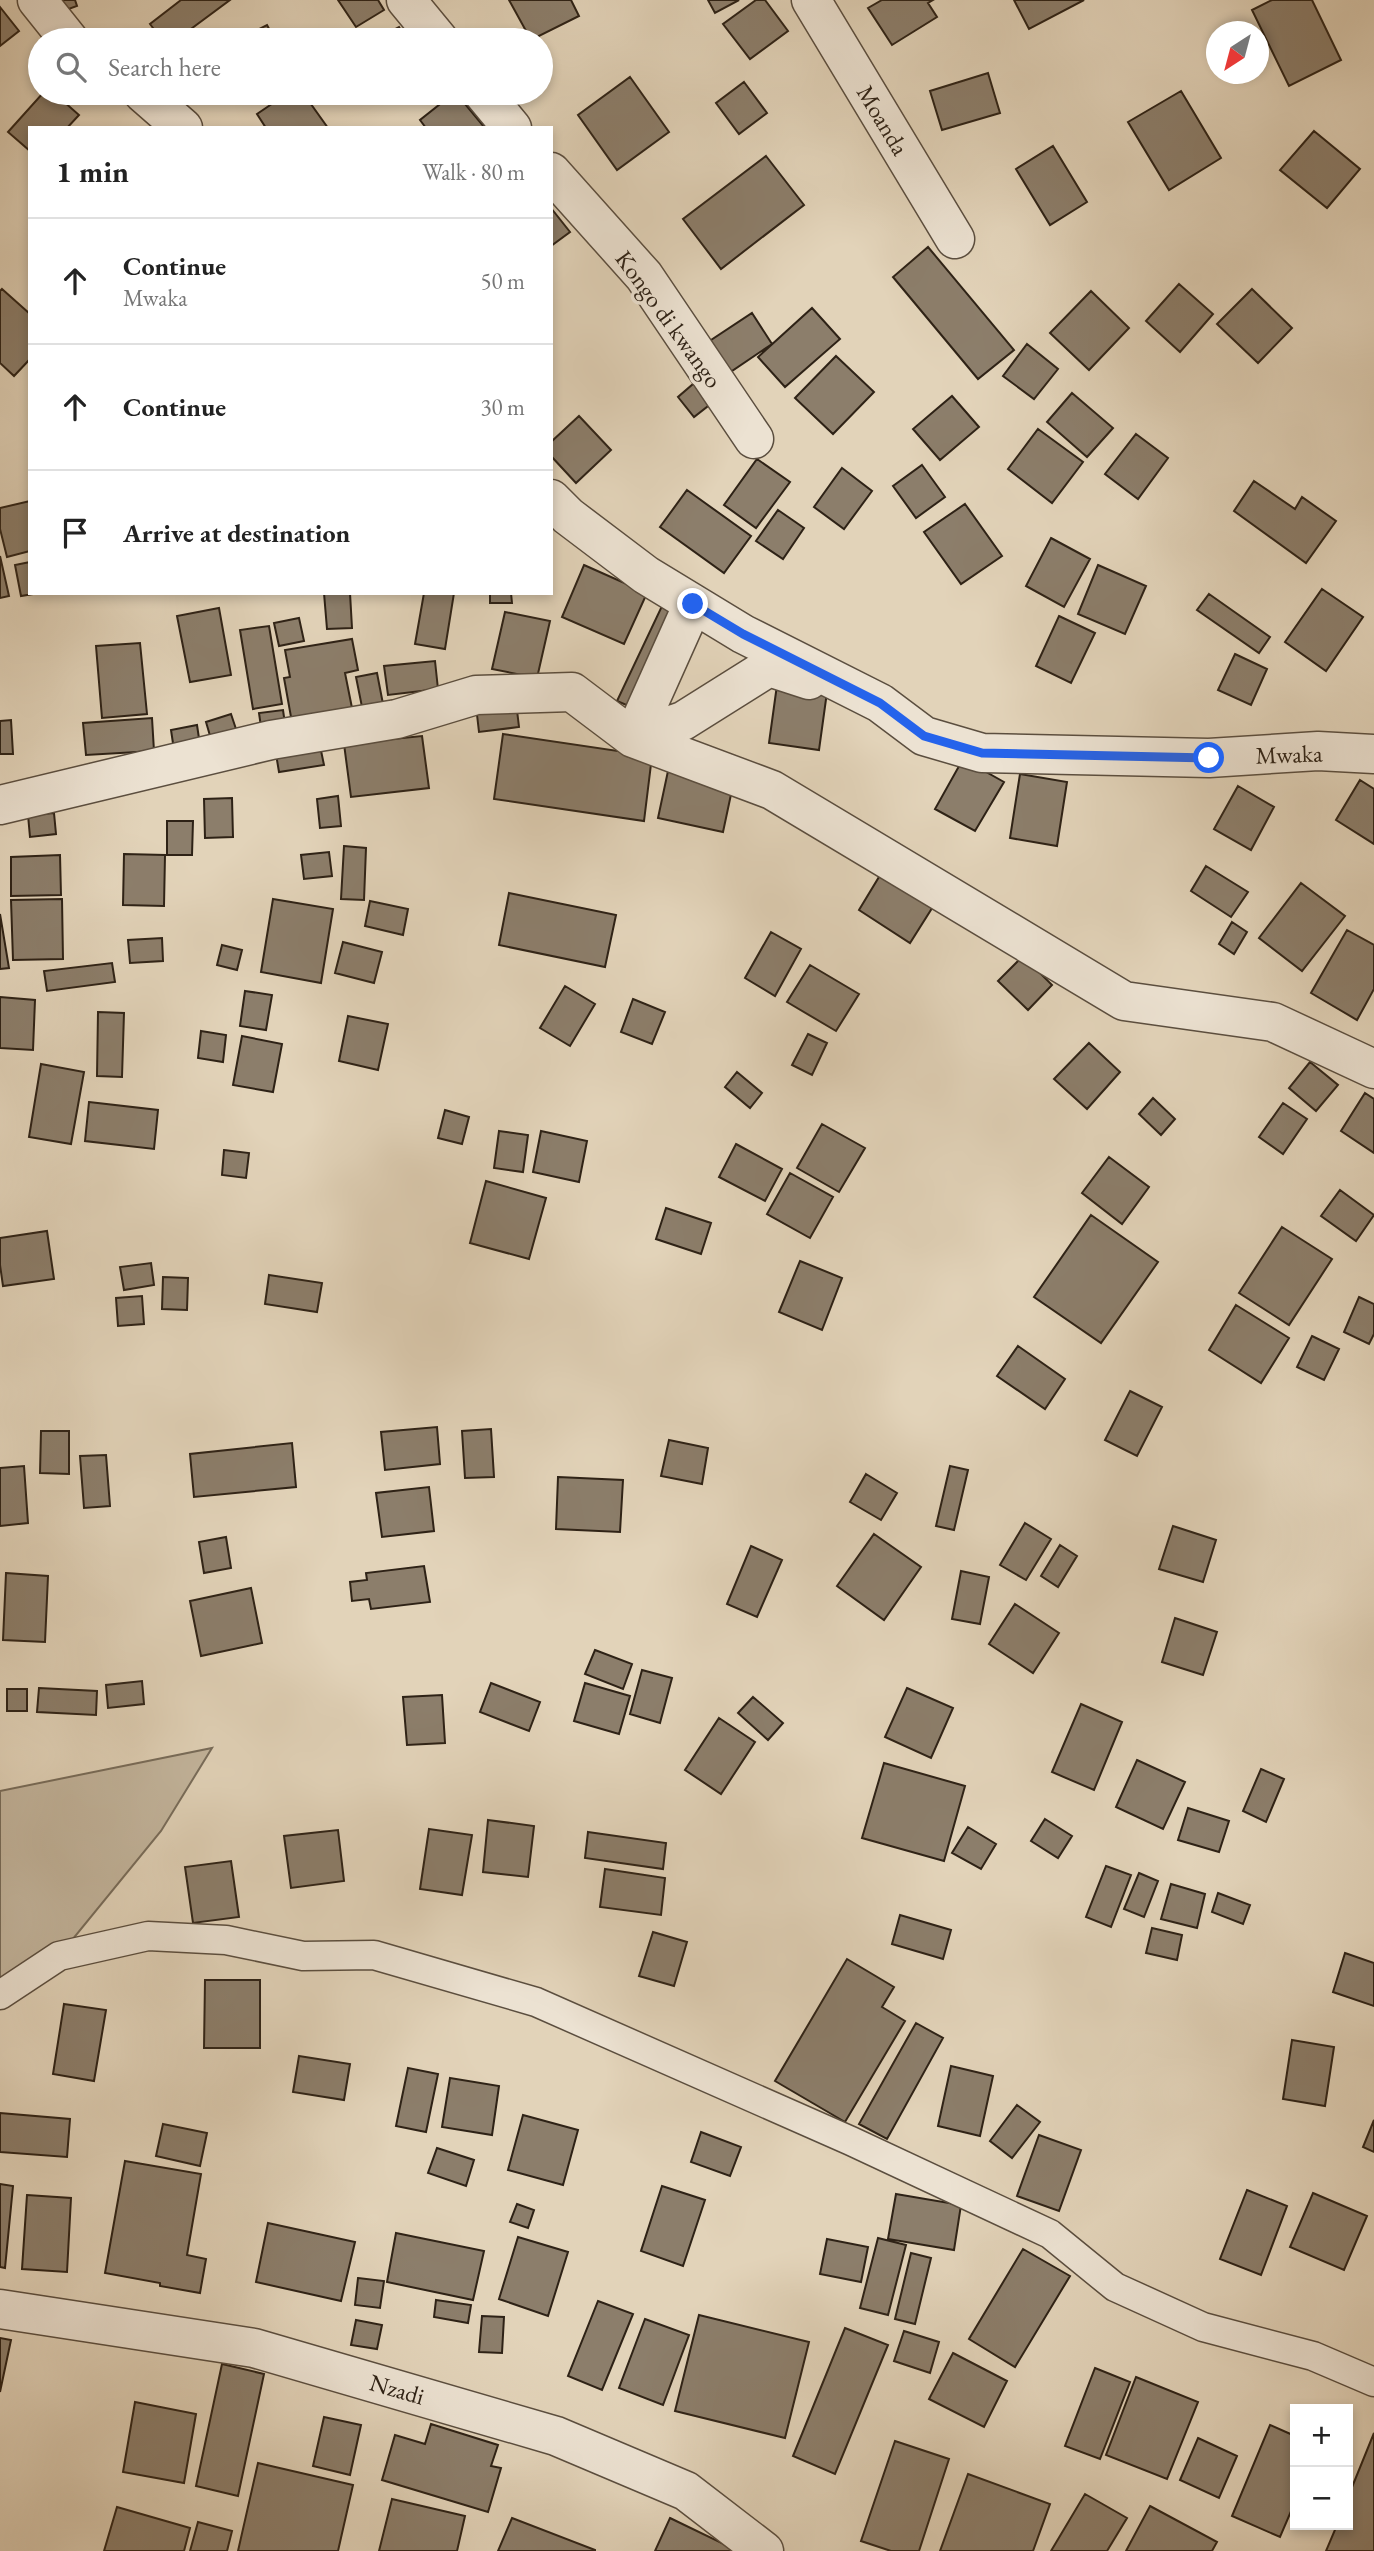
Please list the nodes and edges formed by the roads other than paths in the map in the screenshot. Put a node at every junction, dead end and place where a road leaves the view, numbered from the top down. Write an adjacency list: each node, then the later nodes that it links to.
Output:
1 (37, 0): 4 (street)
2 (406, 0): 5 (street)
3 (811, 0): 11 (street, Moanda)
4 (59, 28)
5 (429, 28)
6 (157, 105): 8 (street)
7 (493, 105): 9 (street)
8 (181, 126)
9 (510, 126)
10 (553, 174): 12 (street, Kongo di kwango)
11 (955, 239)
12 (754, 439)
13 (553, 501): 14 (street)
14 (693, 604): 15 (street); 16 (street)
15 (880, 703): 16 (street); 17 (street, Mwaka)
16 (632, 738): 18 (street); 19 (street)
17 (1374, 754)
18 (0, 805)
19 (1374, 1069)
20 (0, 1995): 22 (lane)
21 (0, 2309): 23 (street, Nzadi)
22 (1374, 2382)
23 (764, 2551)

